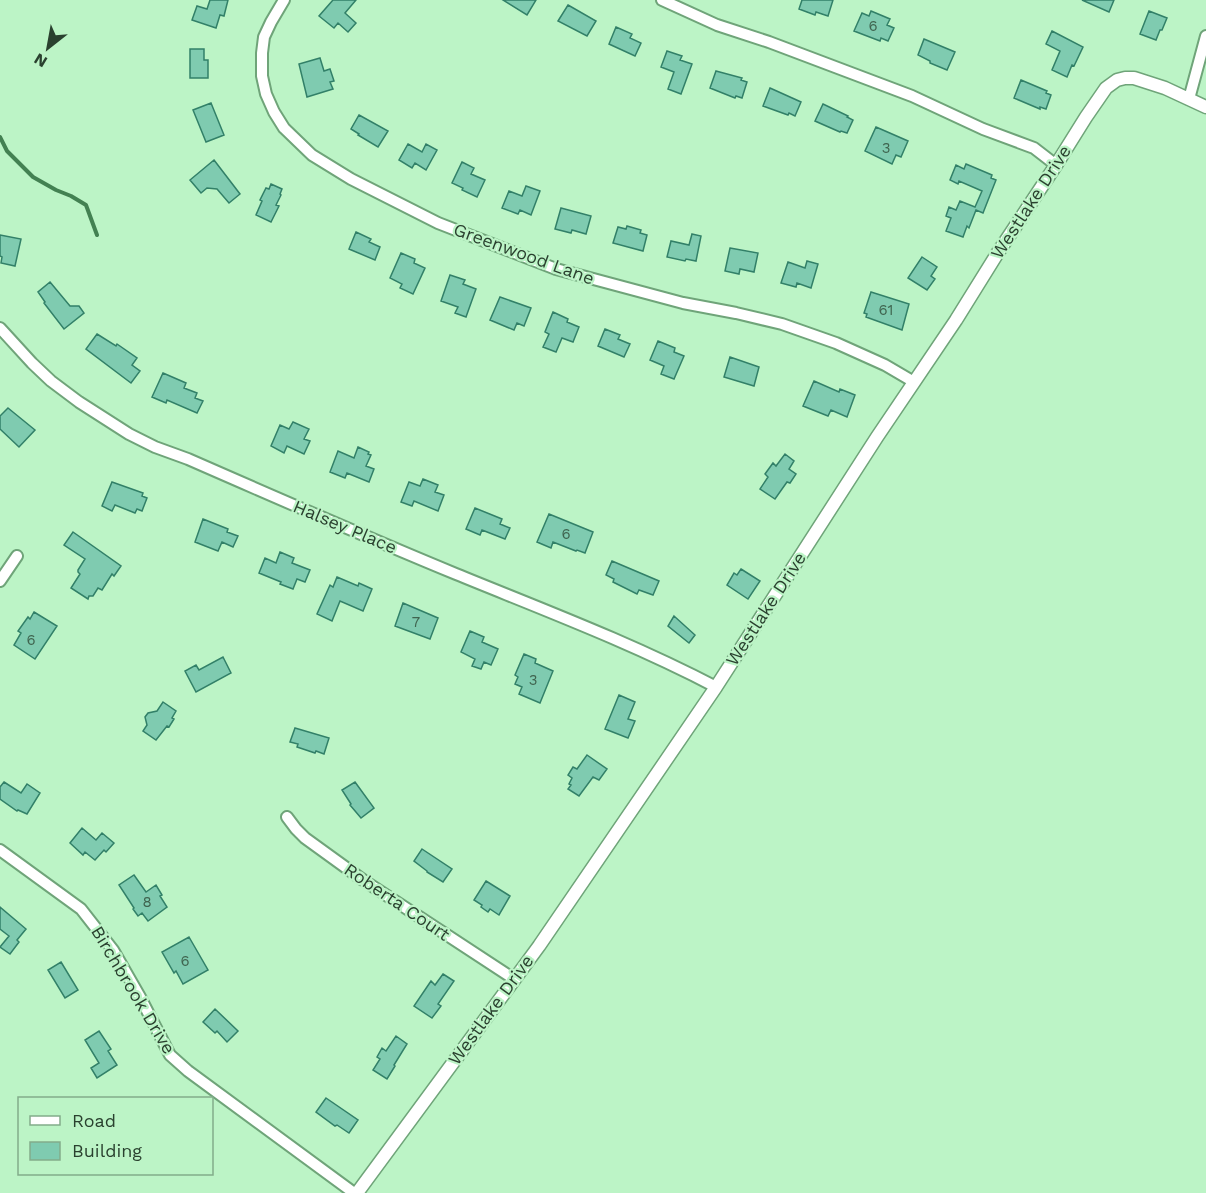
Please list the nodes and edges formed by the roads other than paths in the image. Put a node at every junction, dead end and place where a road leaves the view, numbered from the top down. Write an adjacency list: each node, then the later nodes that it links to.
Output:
1 (284, 0): 8 (street, Greenwood Lane)
2 (662, 0): 6 (street)
3 (1206, 36): 4 (street)
4 (1190, 99): 5 (street, Westlake Drive); 6 (street, Westlake Drive)
5 (1206, 106)
6 (1056, 165): 8 (street, Westlake Drive)
7 (0, 327): 11 (street, Halsey Place)
8 (914, 382): 11 (street, Westlake Drive)
9 (17, 556): 10 (street)
10 (0, 581)
11 (716, 687): 14 (street, Westlake Drive)
12 (287, 817): 14 (street, Roberta Court)
13 (0, 850): 15 (street, Birchbrook Drive)
14 (514, 979): 15 (street, Westlake Drive)
15 (355, 1193)

